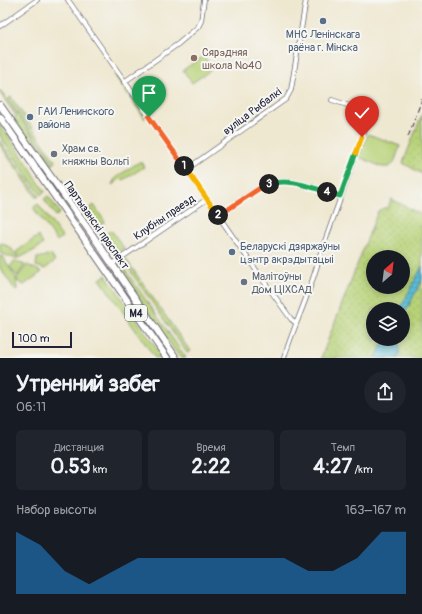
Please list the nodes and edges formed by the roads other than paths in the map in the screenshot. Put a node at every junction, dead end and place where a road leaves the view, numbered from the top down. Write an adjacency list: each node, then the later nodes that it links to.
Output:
1 (36, 0): 5 (street)
2 (68, 0): 6 (street)
3 (204, 0): 6 (street)
4 (306, 0): 12 (street, вуліца Рыбалкі)
5 (0, 26)
6 (124, 82): 12 (street)
7 (332, 100): 13 (street)
8 (0, 105): 10 (main road, Партызанскі праспект / М4)
9 (0, 117): 11 (main road, Партызанскі праспект / М4)
10 (35, 155): 11 (main road); 16 (main road, Партызанскі праспект / М4)
11 (29, 159): 17 (main road, Партызанскі праспект / М4)
12 (187, 170): 14 (street)
13 (340, 196): 15 (street); 20 (street)
14 (207, 199): 15 (street); 16 (street, Клубны праезд)
15 (219, 216): 20 (street)
16 (112, 264): 17 (main road); 18 (main road, Партызанскі праспект / М4)
17 (105, 269): 19 (main road, Партызанскі праспект / М4)
18 (142, 308): 19 (main road); 22 (main road, Партызанскі праспект / М4)
19 (135, 312): 21 (main road, Партызанскі праспект / М4)
20 (296, 324): 23 (street)
21 (167, 358)
22 (176, 358)
23 (284, 358)

